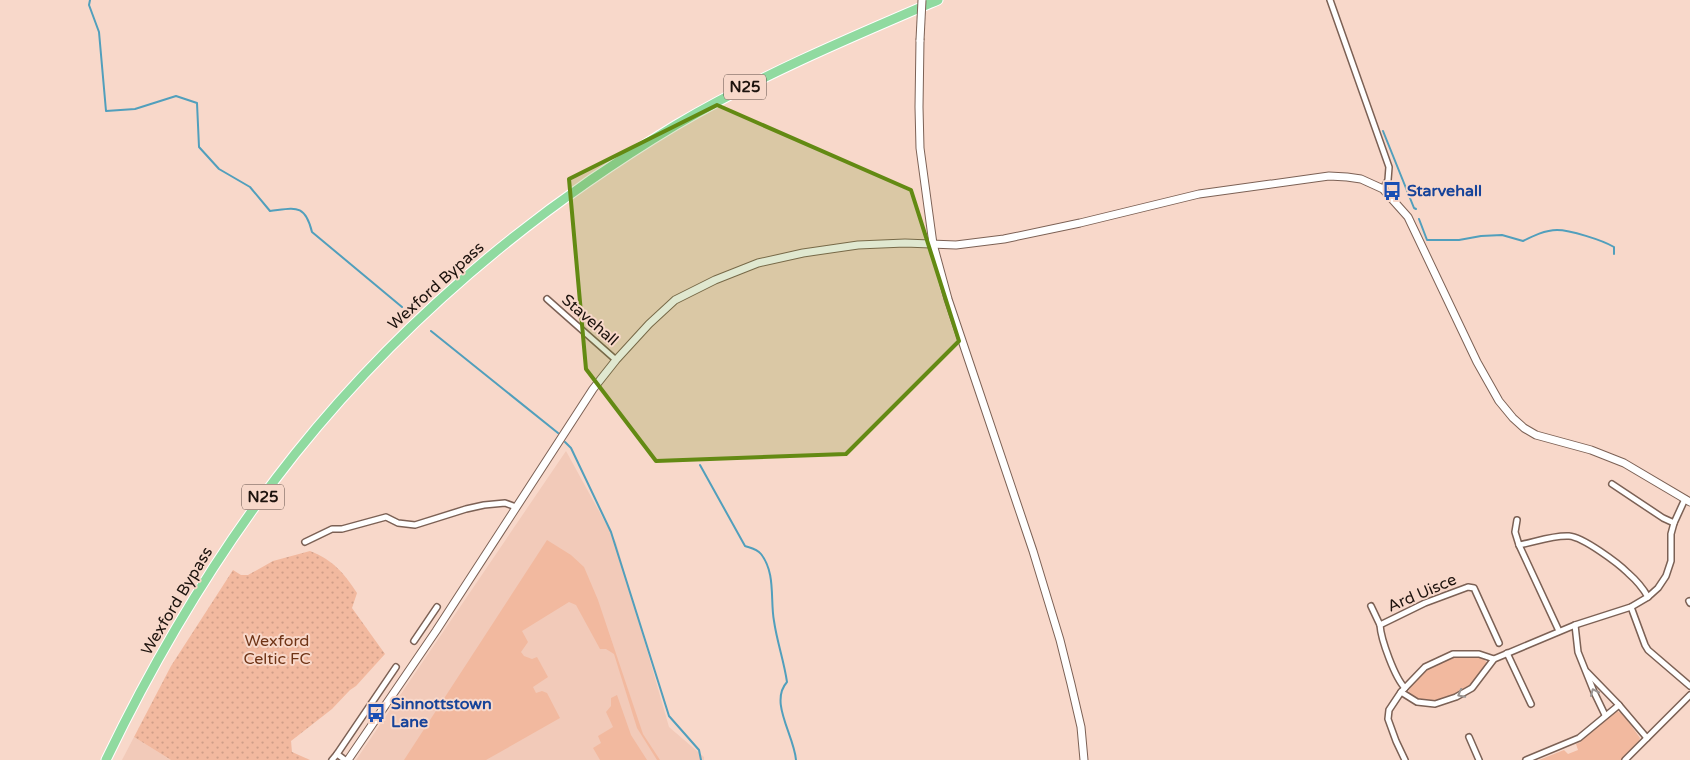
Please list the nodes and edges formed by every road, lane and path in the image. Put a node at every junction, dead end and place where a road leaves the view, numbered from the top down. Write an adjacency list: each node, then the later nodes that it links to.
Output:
1 (922, 0): 5 (street, bridge)
2 (938, 0): 39 (highway, Wexford Bypass / N25)
3 (1330, 0): 4 (street)
4 (1383, 190): 5 (street); 9 (street)
5 (933, 244): 7 (street); 42 (street)
6 (547, 299): 7 (street, Stavehall)
7 (616, 360): 10 (street)
8 (1612, 484): 12 (street)
9 (1687, 501): 12 (street)
10 (516, 507): 13 (street); 22 (street)
11 (1517, 520): 14 (street)
12 (1674, 523): 15 (street)
13 (305, 542)
14 (1519, 545): 15 (street); 23 (street)
15 (1648, 597): 18 (street)
16 (1371, 606): 20 (street, Ard Uisce)
17 (437, 607): 19 (street)
18 (1631, 607): 21 (street); 30 (street)
19 (426, 624): 22 (street); 24 (street)
20 (1380, 625): 25 (street, Ard Uisce); 31 (street, Ard Uisce)
21 (1575, 625): 23 (street); 29 (street)
22 (436, 631): 41 (street)
23 (1559, 631): 26 (street)
24 (414, 641)
25 (1499, 643)
26 (1507, 653): 27 (street); 33 (street)
27 (1494, 659): 31 (street); 31 (street, one-way to 31)
28 (396, 667): 38 (street)
29 (1584, 668): 34 (street); 35 (street, one-way to 29)
30 (1690, 686)
31 (1403, 690): 43 (street)
32 (1690, 695): 37 (street)
33 (1530, 704)
34 (1619, 705): 35 (street); 37 (street)
35 (1605, 715): 45 (street)
36 (1469, 737): 44 (street)
37 (1647, 738): 46 (street)
38 (337, 754): 40 (street); 41 (street)
39 (106, 760)
40 (332, 760)
41 (347, 760)
42 (1084, 760)
43 (1405, 760)
44 (1479, 760)
45 (1526, 760)
46 (1625, 760)

